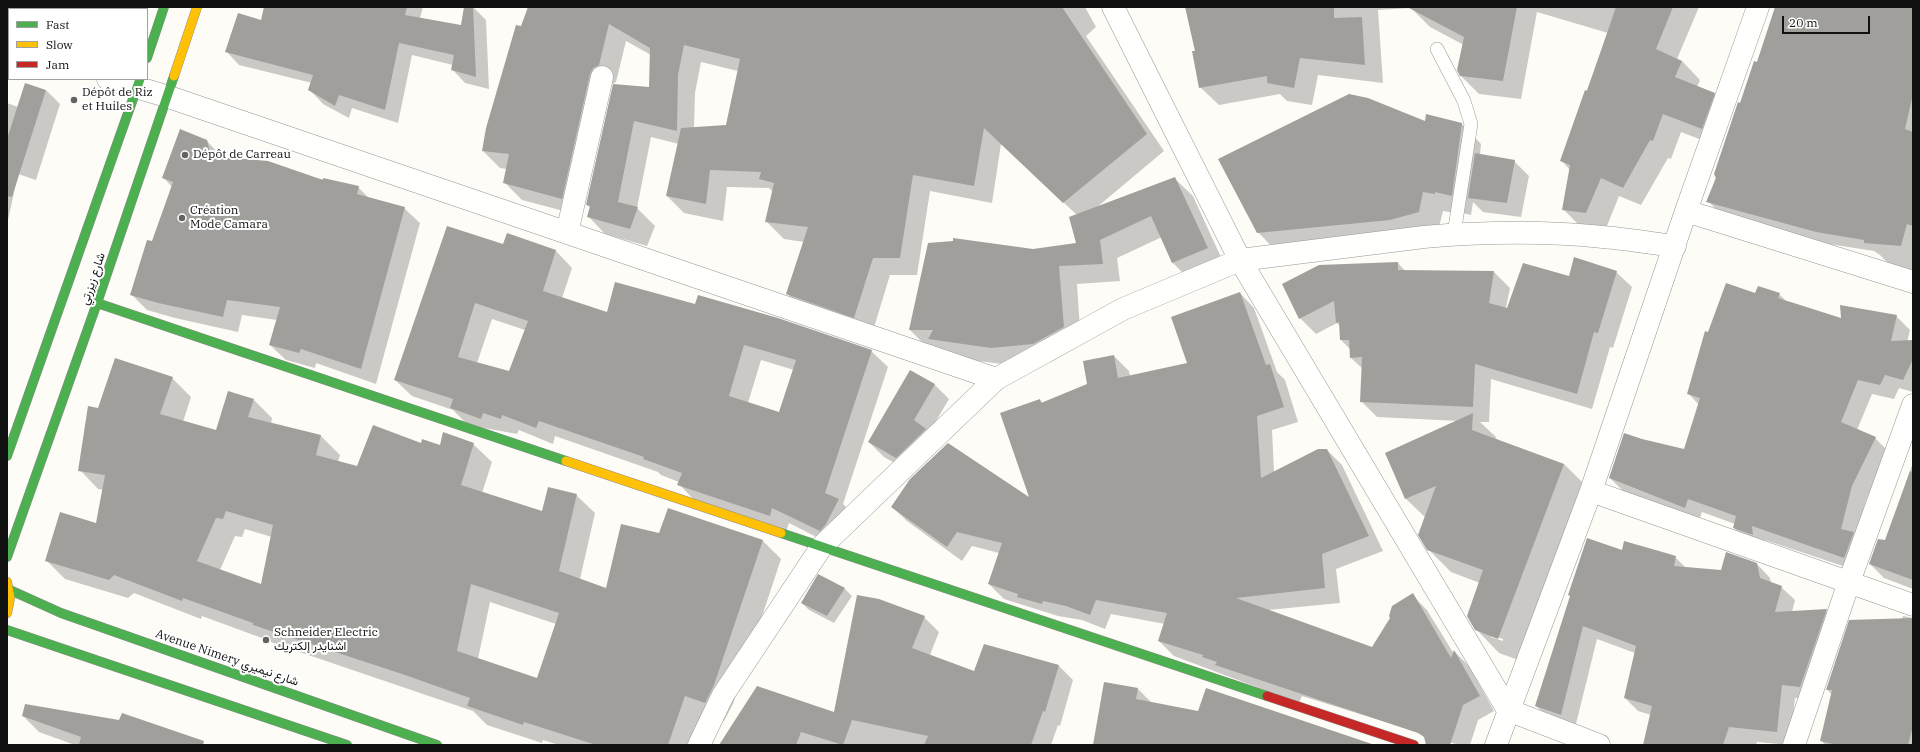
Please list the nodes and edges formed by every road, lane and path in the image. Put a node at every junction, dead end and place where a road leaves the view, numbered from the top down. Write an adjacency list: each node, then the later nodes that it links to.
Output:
1 (164, 7): 6 (street)
2 (197, 7): 10 (street, شارع زيزرتي)
3 (1113, 7): 15 (street)
4 (1758, 7): 11 (street)
5 (1437, 50): 13 (lane)
6 (148, 55)
7 (602, 77): 12 (street)
8 (116, 80): 9 (street)
9 (138, 83): 10 (street); 20 (street, شارع زيزرتي)
10 (166, 96): 12 (street); 17 (street, شارع زيزرتي)
11 (1686, 211): 14 (street); 16 (street)
12 (567, 233): 18 (street)
13 (1454, 234): 14 (street); 15 (street)
14 (1675, 246): 21 (street)
15 (1240, 260): 18 (street); 29 (street)
16 (1913, 282)
17 (98, 303): 22 (street); 23 (street, شارع زيزرتي)
18 (996, 379): 22 (street)
19 (1913, 405): 24 (street)
20 (7, 456)
21 (1591, 491): 24 (street); 29 (street)
22 (822, 546): 32 (street); 33 (street)
23 (7, 557)
24 (1849, 582): 26 (street); 36 (street)
25 (9, 586): 27 (street); 31 (street, Avenue Nimery شارع نيميري)
26 (1913, 605)
27 (7, 613)
28 (7, 630): 30 (street)
29 (1508, 710): 34 (street); 35 (street)
30 (347, 745)
31 (437, 745)
32 (699, 745)
33 (1414, 745)
34 (1496, 745)
35 (1599, 745)
36 (1794, 745)

